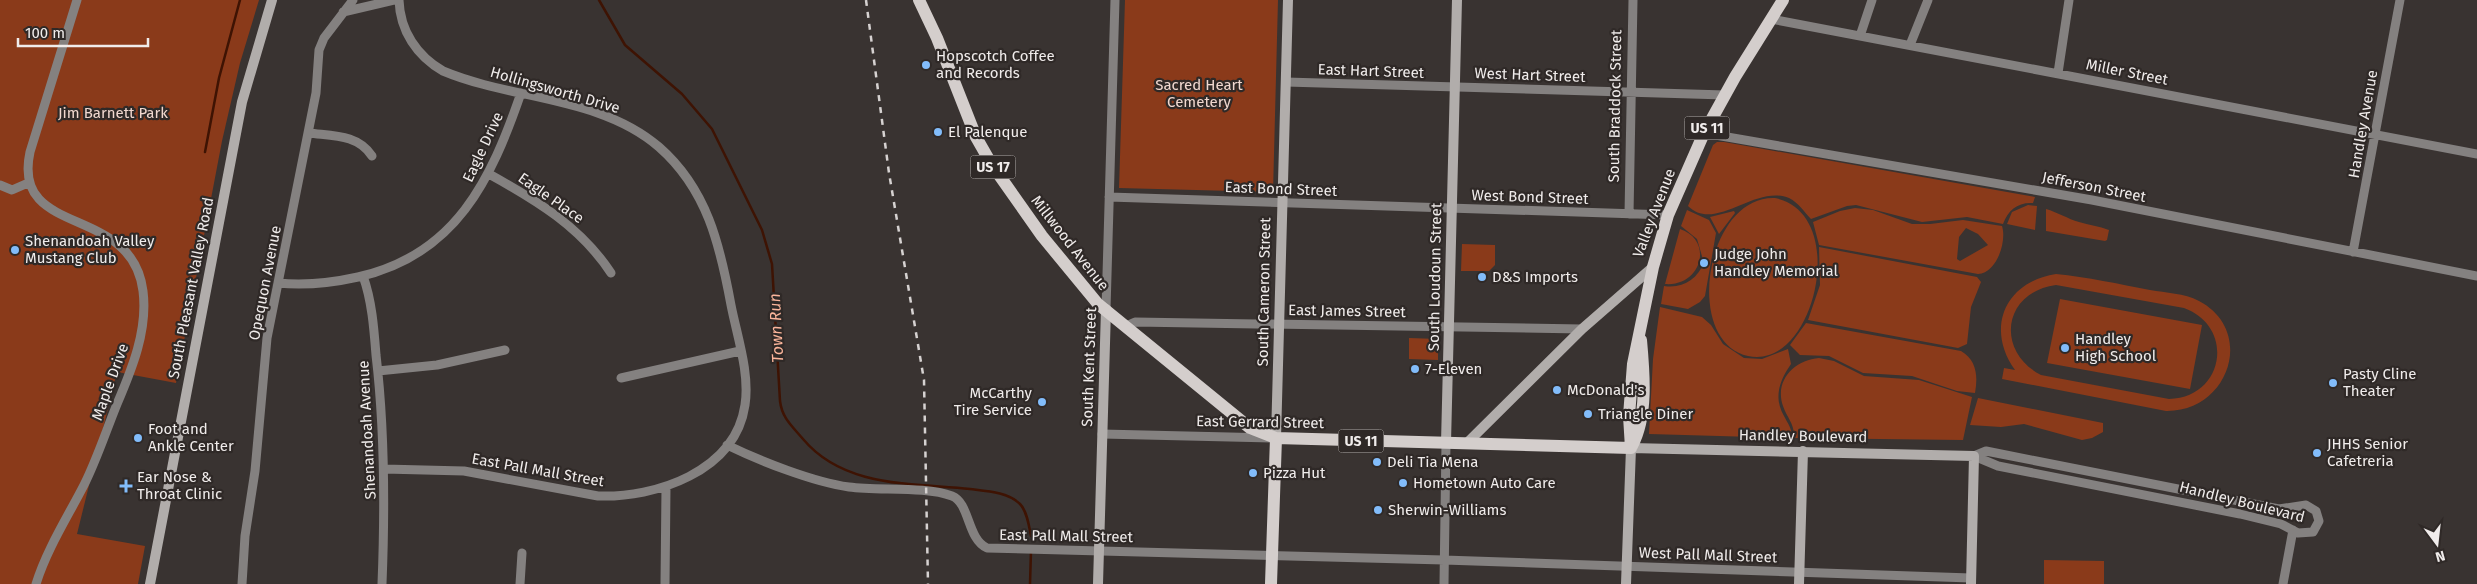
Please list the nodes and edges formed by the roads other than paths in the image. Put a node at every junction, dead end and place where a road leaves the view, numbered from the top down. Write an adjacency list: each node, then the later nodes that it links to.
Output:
1 (77, 0): 32 (street)
2 (272, 0): 77 (street, South Pleasant Valley Road)
3 (353, 0): 16 (street, Opequon Avenue)
4 (394, 0): 16 (street)
5 (399, 0): 24 (street, Hollingsworth Drive)
6 (919, 0): 45 (main road, Millwood Avenue / US 17)
7 (1115, 0): 34 (street, South Kent Street)
8 (1288, 0): 21 (street, South Cameron Street)
9 (1456, 0): 22 (street, South Loudoun Street)
10 (1634, 0): 23 (street, South Braddock Street)
11 (1783, 0): 17 (main road, Valley Avenue / US 11)
12 (1872, 0): 18 (street)
13 (1928, 0): 19 (street)
14 (2069, 0): 20 (street)
15 (2400, 0): 27 (street, Handley Avenue)
16 (343, 12): 26 (street, Opequon Avenue)
17 (1771, 19): 18 (street, Miller Street); 25 (main road, Valley Avenue / US 11)
18 (1860, 36): 19 (street, Miller Street)
19 (1910, 45): 20 (street, Miller Street)
20 (2058, 73): 27 (street, Miller Street)
21 (1286, 82): 22 (street, East Hart Street); 35 (street, South Cameron Street)
22 (1455, 87): 23 (street, West Hart Street); 36 (street, South Loudoun Street)
23 (1632, 92): 25 (street, West Hart Street); 37 (street, South Braddock Street)
24 (521, 93): 31 (street, Eagle Drive); 51 (street, Hollingsworth Drive)
25 (1725, 95): 28 (main road, Valley Avenue / US 11)
26 (309, 133): 30 (street); 44 (street, Opequon Avenue)
27 (2376, 133): 29 (street, Miller Street); 39 (street, Handley Avenue)
28 (1704, 134): 38 (main road, Valley Avenue / US 11); 39 (street, Jefferson Street)
29 (2477, 154)
30 (372, 156)
31 (489, 174): 41 (street, Eagle Place); 42 (street, Eagle Drive)
32 (28, 183): 33 (street); 76 (street, Maple Drive)
33 (0, 185)
34 (1109, 196): 35 (street, East Bond Street); 45 (street, South Kent Street)
35 (1282, 202): 36 (street, East Bond Street); 46 (street, South Cameron Street)
36 (1452, 208): 37 (street, West Bond Street); 48 (street, South Loudoun Street)
37 (1629, 214): 38 (street, West Bond Street)
38 (1668, 215): 40 (main road, Valley Avenue / US 11)
39 (2353, 252): 43 (street, Jefferson Street)
40 (1653, 267): 49 (street, Valley Avenue); 59 (main road, US 11)
41 (611, 273)
42 (363, 276): 44 (street, Eagle Drive); 52 (street, Shenandoah Avenue)
43 (2477, 276)
44 (278, 283): 78 (street, Opequon Avenue)
45 (1106, 309): 47 (main road, Millwood Avenue / US 17); 54 (street, South Kent Street)
46 (1279, 323): 47 (street, East James Street); 48 (street, East James Street); 55 (street, South Cameron Street)
47 (1126, 326): 55 (main road, Millwood Avenue / US 17)
48 (1449, 327): 49 (street, East James Street); 56 (street, South Loudoun Street)
49 (1582, 329): 58 (street, Valley Avenue)
50 (505, 350): 52 (street)
51 (740, 351): 53 (street); 57 (street, Hollingsworth Drive)
52 (378, 371): 62 (street, Shenandoah Avenue)
53 (621, 378)
54 (1102, 434): 55 (street, East Gerrard Street); 69 (street, South Kent Street)
55 (1276, 438): 56 (main road, East Gerrard Street / US 11); 71 (main road, South Cameron Street)
56 (1446, 443): 58 (main road, US 11); 72 (street, South Loudoun Street)
57 (727, 444): 65 (street, East Pall Mall Street); 69 (street, East Pall Mall Street)
58 (1466, 444): 59 (main road, US 11)
59 (1630, 448): 60 (street, Handley Boulevard); 73 (street)
60 (1803, 451): 61 (street, Handley Boulevard); 74 (street)
61 (1974, 456): 63 (street, Handley Boulevard); 64 (street, Handley Boulevard); 75 (street)
62 (384, 469): 65 (street, East Pall Mall Street); 79 (street, Shenandoah Avenue)
63 (2084, 469): 64 (street); 66 (street, Handley Boulevard)
64 (2082, 482): 67 (street, Handley Boulevard)
65 (666, 488): 81 (street)
66 (2179, 488): 67 (street); 68 (street, Handley Boulevard)
67 (2177, 501): 68 (street, Handley Boulevard)
68 (2293, 530): 87 (street)
69 (1098, 551): 71 (street, East Pall Mall Street); 82 (street, South Kent Street)
70 (522, 553): 80 (street)
71 (1272, 555): 72 (street, East Pall Mall Street); 83 (main road, South Cameron Street)
72 (1444, 560): 73 (street, West Pall Mall Street); 84 (street, South Loudoun Street)
73 (1627, 566): 74 (street, West Pall Mall Street); 85 (street)
74 (1799, 572): 75 (street, West Pall Mall Street); 86 (street)
75 (1971, 581)
76 (36, 584)
77 (150, 584)
78 (242, 584)
79 (382, 584)
80 (520, 584)
81 (665, 584)
82 (1098, 584)
83 (1272, 584)
84 (1444, 584)
85 (1626, 584)
86 (1799, 584)
87 (2283, 584)

